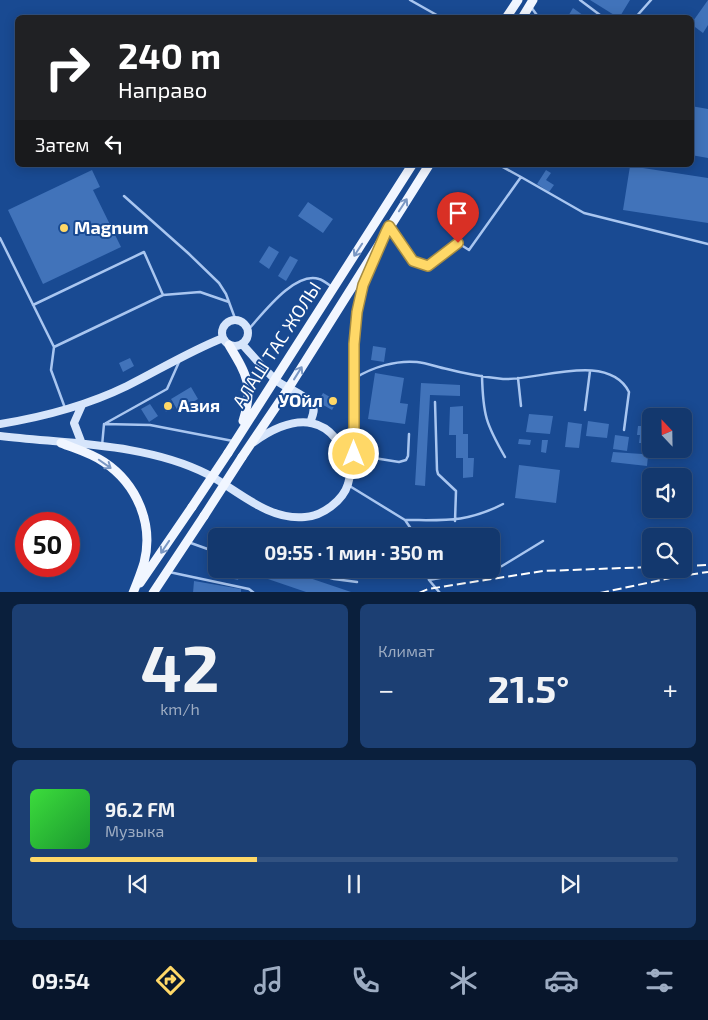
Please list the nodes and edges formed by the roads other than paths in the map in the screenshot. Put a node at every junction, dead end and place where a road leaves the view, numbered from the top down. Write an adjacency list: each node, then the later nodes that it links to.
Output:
1 (410, 0): 6 (lane)
2 (518, 0): 7 (main road)
3 (580, 0): 10 (lane)
4 (651, 0): 11 (lane)
5 (531, 3): 8 (main road); 9 (lane)
6 (437, 15)
7 (508, 15)
8 (524, 15)
9 (537, 15)
10 (600, 15)
11 (638, 15)
12 (411, 167): 20 (main road, АЛАШ ТАС ЖОЛЫ, one-way to 20)
13 (428, 167): 17 (main road, АЛАШ ТАС ЖОЛЫ, one-way to 13)
14 (503, 167): 15 (lane)
15 (521, 177): 17 (lane); 19 (lane)
16 (124, 196): 22 (lane)
17 (387, 229): 34 (main road); 35 (main road, АЛАШ ТАС ЖОЛЫ, one-way to 17)
18 (0, 238): 23 (lane)
19 (708, 244)
20 (333, 288): 25 (lane); 33 (main road, АЛАШ ТАС ЖОЛЫ)
21 (163, 295): 22 (lane); 23 (lane); 28 (lane)
22 (229, 302): 24 (lane)
23 (33, 305): 28 (lane)
24 (236, 321): 25 (main road); 26 (main road)
25 (247, 331): 27 (main road)
26 (226, 342): 27 (main road); 29 (main road); 47 (main road)
27 (242, 344): 33 (main road)
28 (54, 347): 39 (lane)
29 (181, 358): 37 (main road); 43 (lane)
30 (590, 371): 32 (lane); 40 (lane); 44 (lane)
31 (482, 376): 32 (lane); 34 (lane); 53 (lane)
32 (518, 378): 38 (lane)
33 (275, 379): 35 (main road); 47 (main road, АЛАШ ТАС ЖОЛЫ)
34 (354, 379): 52 (main road)
35 (288, 389): 41 (main road); 50 (main road, АЛАШ ТАС ЖОЛЫ)
36 (435, 402): 58 (lane)
37 (82, 405): 39 (main road); 49 (main road)
38 (521, 406)
39 (66, 409): 42 (main road)
40 (585, 410)
41 (310, 423): 50 (main road); 54 (main road)
42 (0, 424)
43 (104, 424): 47 (lane); 51 (lane)
44 (624, 430)
45 (409, 434): 52 (lane)
46 (0, 436): 48 (main road)
47 (237, 438): 69 (main road, АЛАШ ТАС ЖОЛЫ, one-way to 69, bridge)
48 (61, 444): 49 (main road); 69 (main road, one-way to 69)
49 (82, 444): 51 (main road)
50 (251, 444): 61 (main road, АЛАШ ТАС ЖОЛЫ, bridge)
51 (102, 447): 55 (main road)
52 (354, 454): 54 (main road)
53 (505, 457)
54 (350, 471): 55 (main road)
55 (348, 485): 57 (lane)
56 (503, 504): 58 (lane)
57 (405, 520): 58 (lane); 59 (lane)
58 (456, 521)
59 (410, 528)
60 (543, 541): 63 (lane)
61 (187, 542): 62 (lane); 64 (main road, АЛАШ ТАС ЖОЛЫ)
62 (208, 549)
63 (500, 566)
64 (167, 571): 70 (main road, АЛАШ ТАС ЖОЛЫ); 71 (lane)
65 (331, 578): 68 (lane)
66 (439, 578): 67 (lane)
67 (429, 580): 72 (lane)
68 (357, 582)
69 (134, 592)
70 (153, 592)
71 (254, 592)
72 (440, 592)

